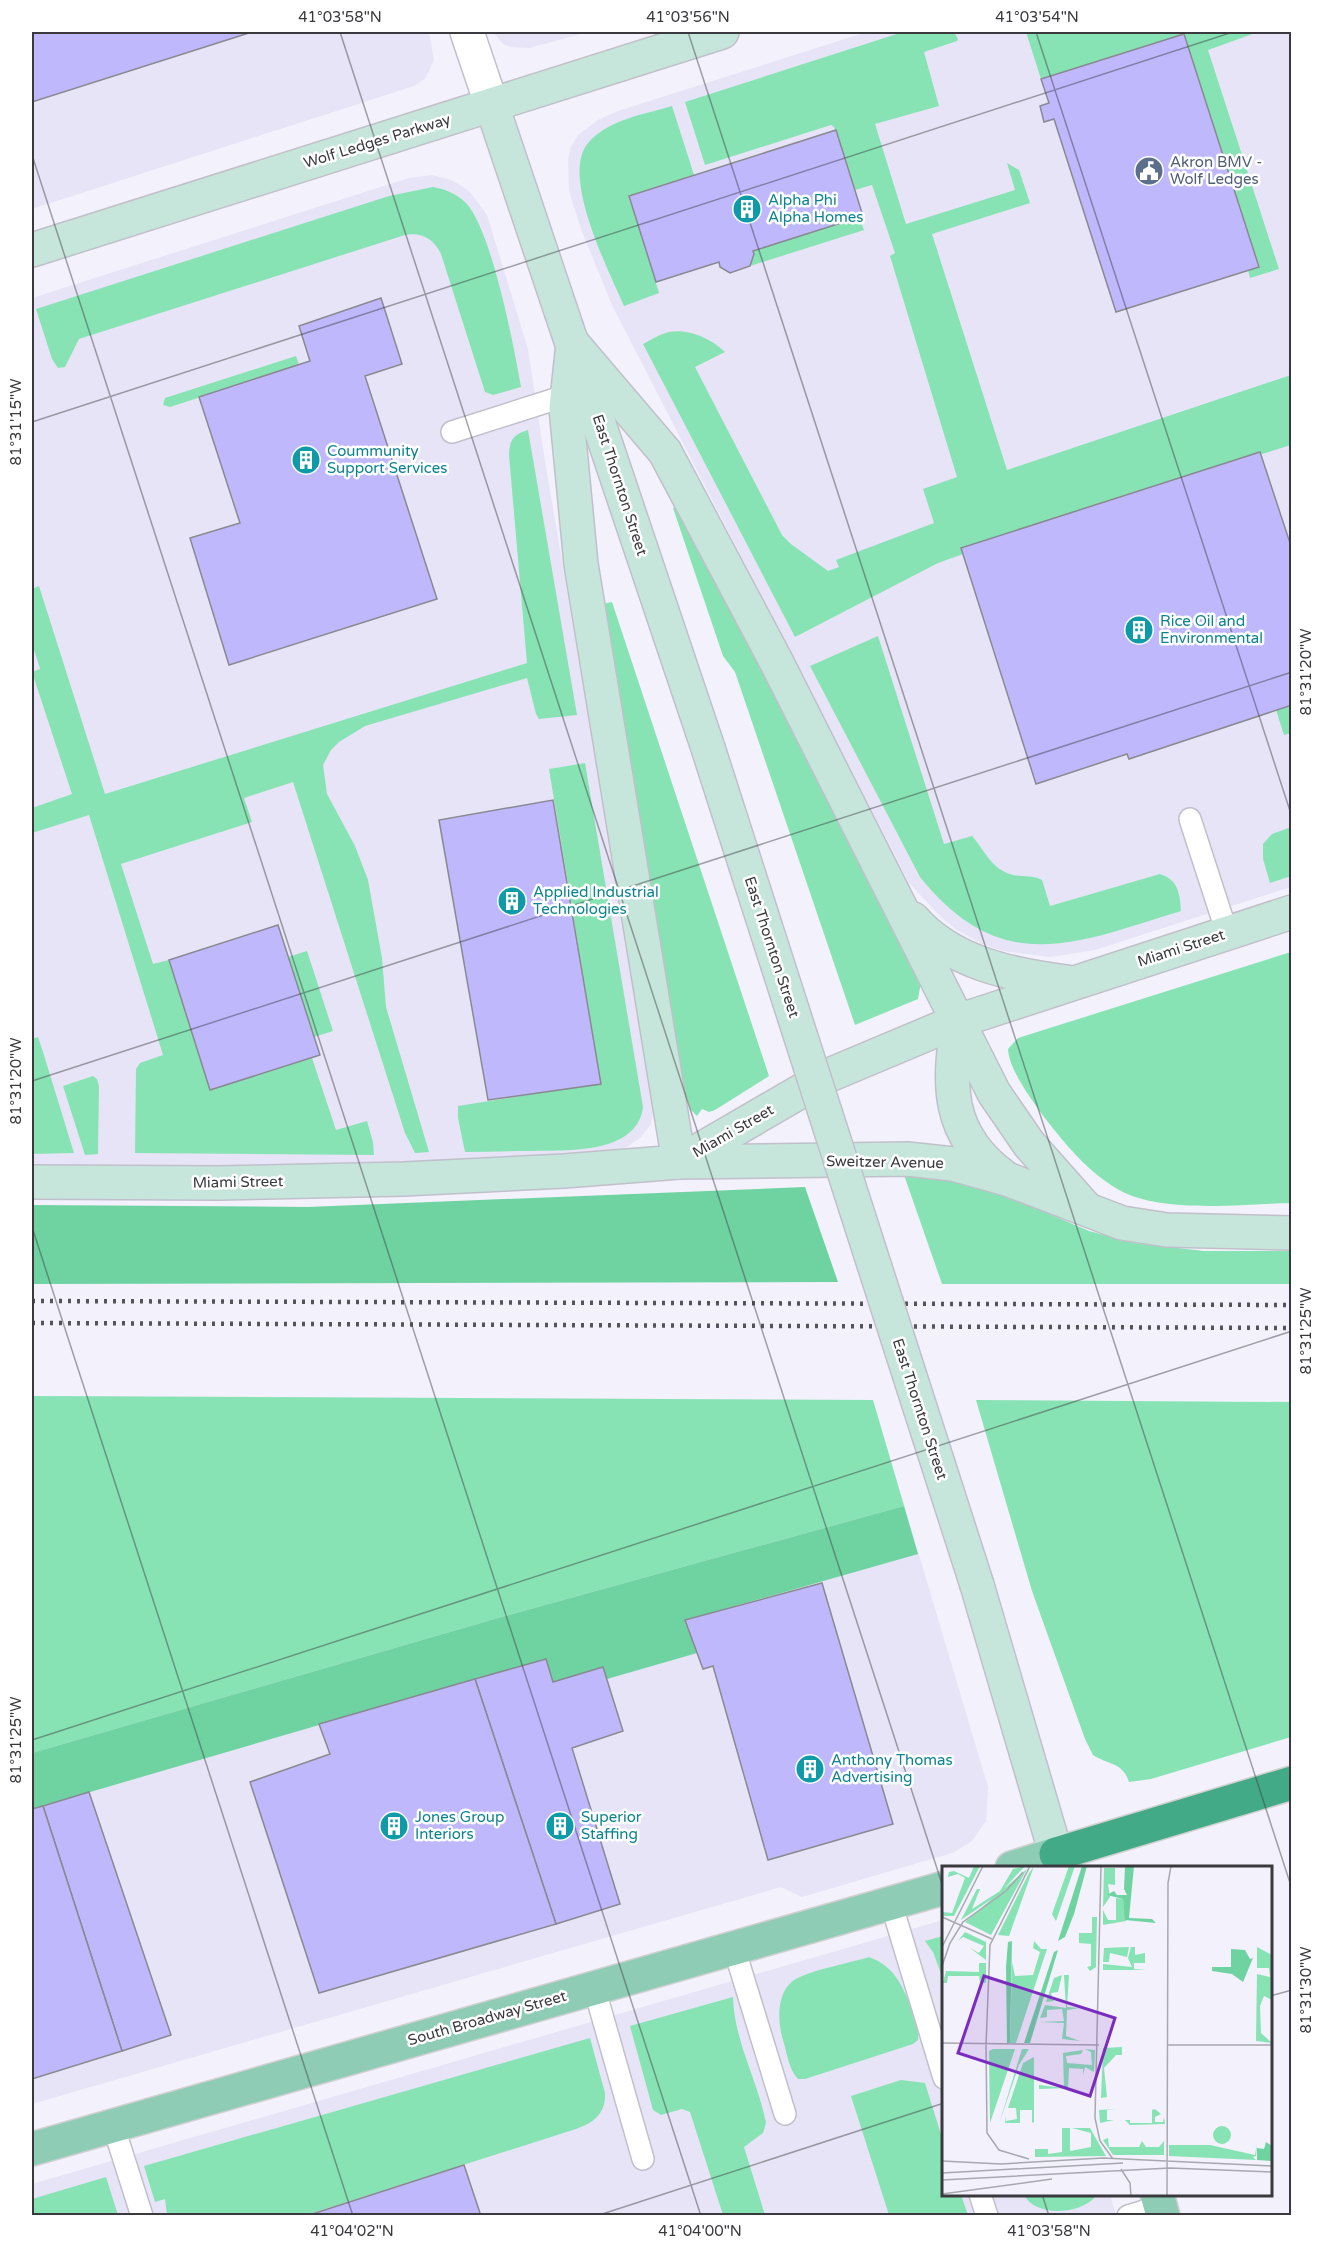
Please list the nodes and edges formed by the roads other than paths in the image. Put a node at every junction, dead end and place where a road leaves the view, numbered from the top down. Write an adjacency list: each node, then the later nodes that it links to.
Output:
1 (467, 32): 3 (street, East Thornton Street)
2 (722, 32): 3 (street, Wolf Ledges Parkway)
3 (492, 106): 4 (street, Wolf Ledges Parkway); 5 (street, East Thornton Street)
4 (32, 250)
5 (573, 344): 6 (street); 9 (street); 20 (street, East Thornton Street, bridge)
6 (568, 395): 7 (lane); 14 (street)
7 (452, 432)
8 (1190, 819): 11 (lane)
9 (898, 903): 12 (street); 13 (street, Sweitzer Avenue)
10 (1292, 912): 11 (street, Miami Street)
11 (1227, 933): 12 (street, Miami Street)
12 (1071, 983): 13 (street, Miami Street)
13 (958, 1021): 14 (street, Miami Street); 15 (street); 17 (street, Sweitzer Avenue)
14 (679, 1162): 15 (street, Sweitzer Avenue); 16 (street, Miami Street)
15 (1007, 1179): 17 (street, Sweitzer Avenue)
16 (32, 1182)
17 (1085, 1207): 18 (street, Sweitzer Avenue)
18 (1292, 1233)
19 (1292, 1783): 20 (highway)
20 (1058, 1861): 21 (main road)
21 (1025, 1866)
22 (942, 1889): 23 (main road, South Broadway Street)
23 (891, 1903): 24 (main road, South Broadway Street); 26 (lane)
24 (734, 1948): 25 (main road, South Broadway Street); 27 (lane)
25 (594, 1987): 28 (main road, South Broadway Street); 30 (lane)
26 (942, 2071)
27 (784, 2115)
28 (113, 2125): 29 (main road, South Broadway Street); 33 (lane)
29 (32, 2150)
30 (643, 2160)
31 (981, 2196): 34 (lane)
32 (1161, 2205): 35 (lane)
33 (142, 2216)
34 (987, 2216)
35 (1128, 2216)

